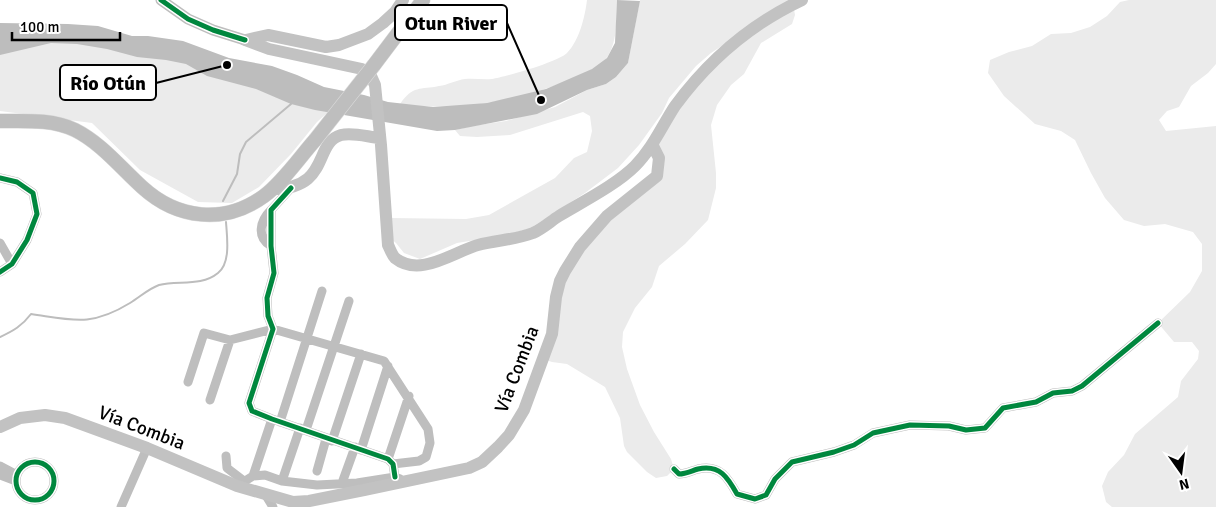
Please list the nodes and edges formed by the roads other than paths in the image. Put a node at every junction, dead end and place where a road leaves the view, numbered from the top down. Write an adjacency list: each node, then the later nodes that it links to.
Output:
1 (160, 0): 5 (street)
2 (403, 0): 5 (main road)
3 (423, 0): 10 (highway, bridge)
4 (802, 0): 8 (main road)
5 (245, 40): 7 (main road)
6 (0, 121): 10 (highway)
7 (380, 132): 8 (main road); 11 (main road)
8 (652, 144): 41 (main road, Vía Combia)
9 (0, 178): 13 (street)
10 (272, 188): 11 (main road)
11 (291, 188): 18 (street)
12 (0, 243): 13 (street)
13 (12, 264): 14 (street)
14 (0, 272)
15 (322, 291): 19 (street)
16 (349, 301): 21 (street)
17 (1158, 323): 36 (street)
18 (273, 329): 19 (street); 20 (street); 27 (street)
19 (306, 338): 21 (street); 27 (street)
20 (230, 340): 24 (street); 26 (street)
21 (334, 346): 22 (street); 29 (street)
22 (361, 354): 23 (street); 30 (street)
23 (388, 366): 25 (street); 32 (street)
24 (188, 382)
25 (409, 396): 34 (street); 34 (street)
26 (210, 400)
27 (276, 420): 29 (street); 39 (street)
28 (0, 427): 31 (main road, Vía Combia)
29 (303, 429): 30 (street); 42 (street)
30 (329, 440): 32 (street); 37 (street)
31 (147, 448): 44 (main road, Vía Combia); 47 (street)
32 (358, 449): 34 (street); 43 (street)
33 (226, 456): 44 (street)
34 (390, 461): 41 (street)
35 (0, 466): 40 (street)
36 (674, 469)
37 (316, 471)
38 (0, 475): 40 (street)
39 (253, 476): 42 (street); 44 (street)
40 (16, 478): 46 (street); 46 (street)
41 (400, 479): 43 (street); 45 (main road, Vía Combia)
42 (282, 481): 43 (street)
43 (342, 483)
44 (241, 484): 45 (main road, Vía Combia)
45 (265, 494): 48 (street)
46 (41, 503)
47 (121, 507)
48 (273, 507)

